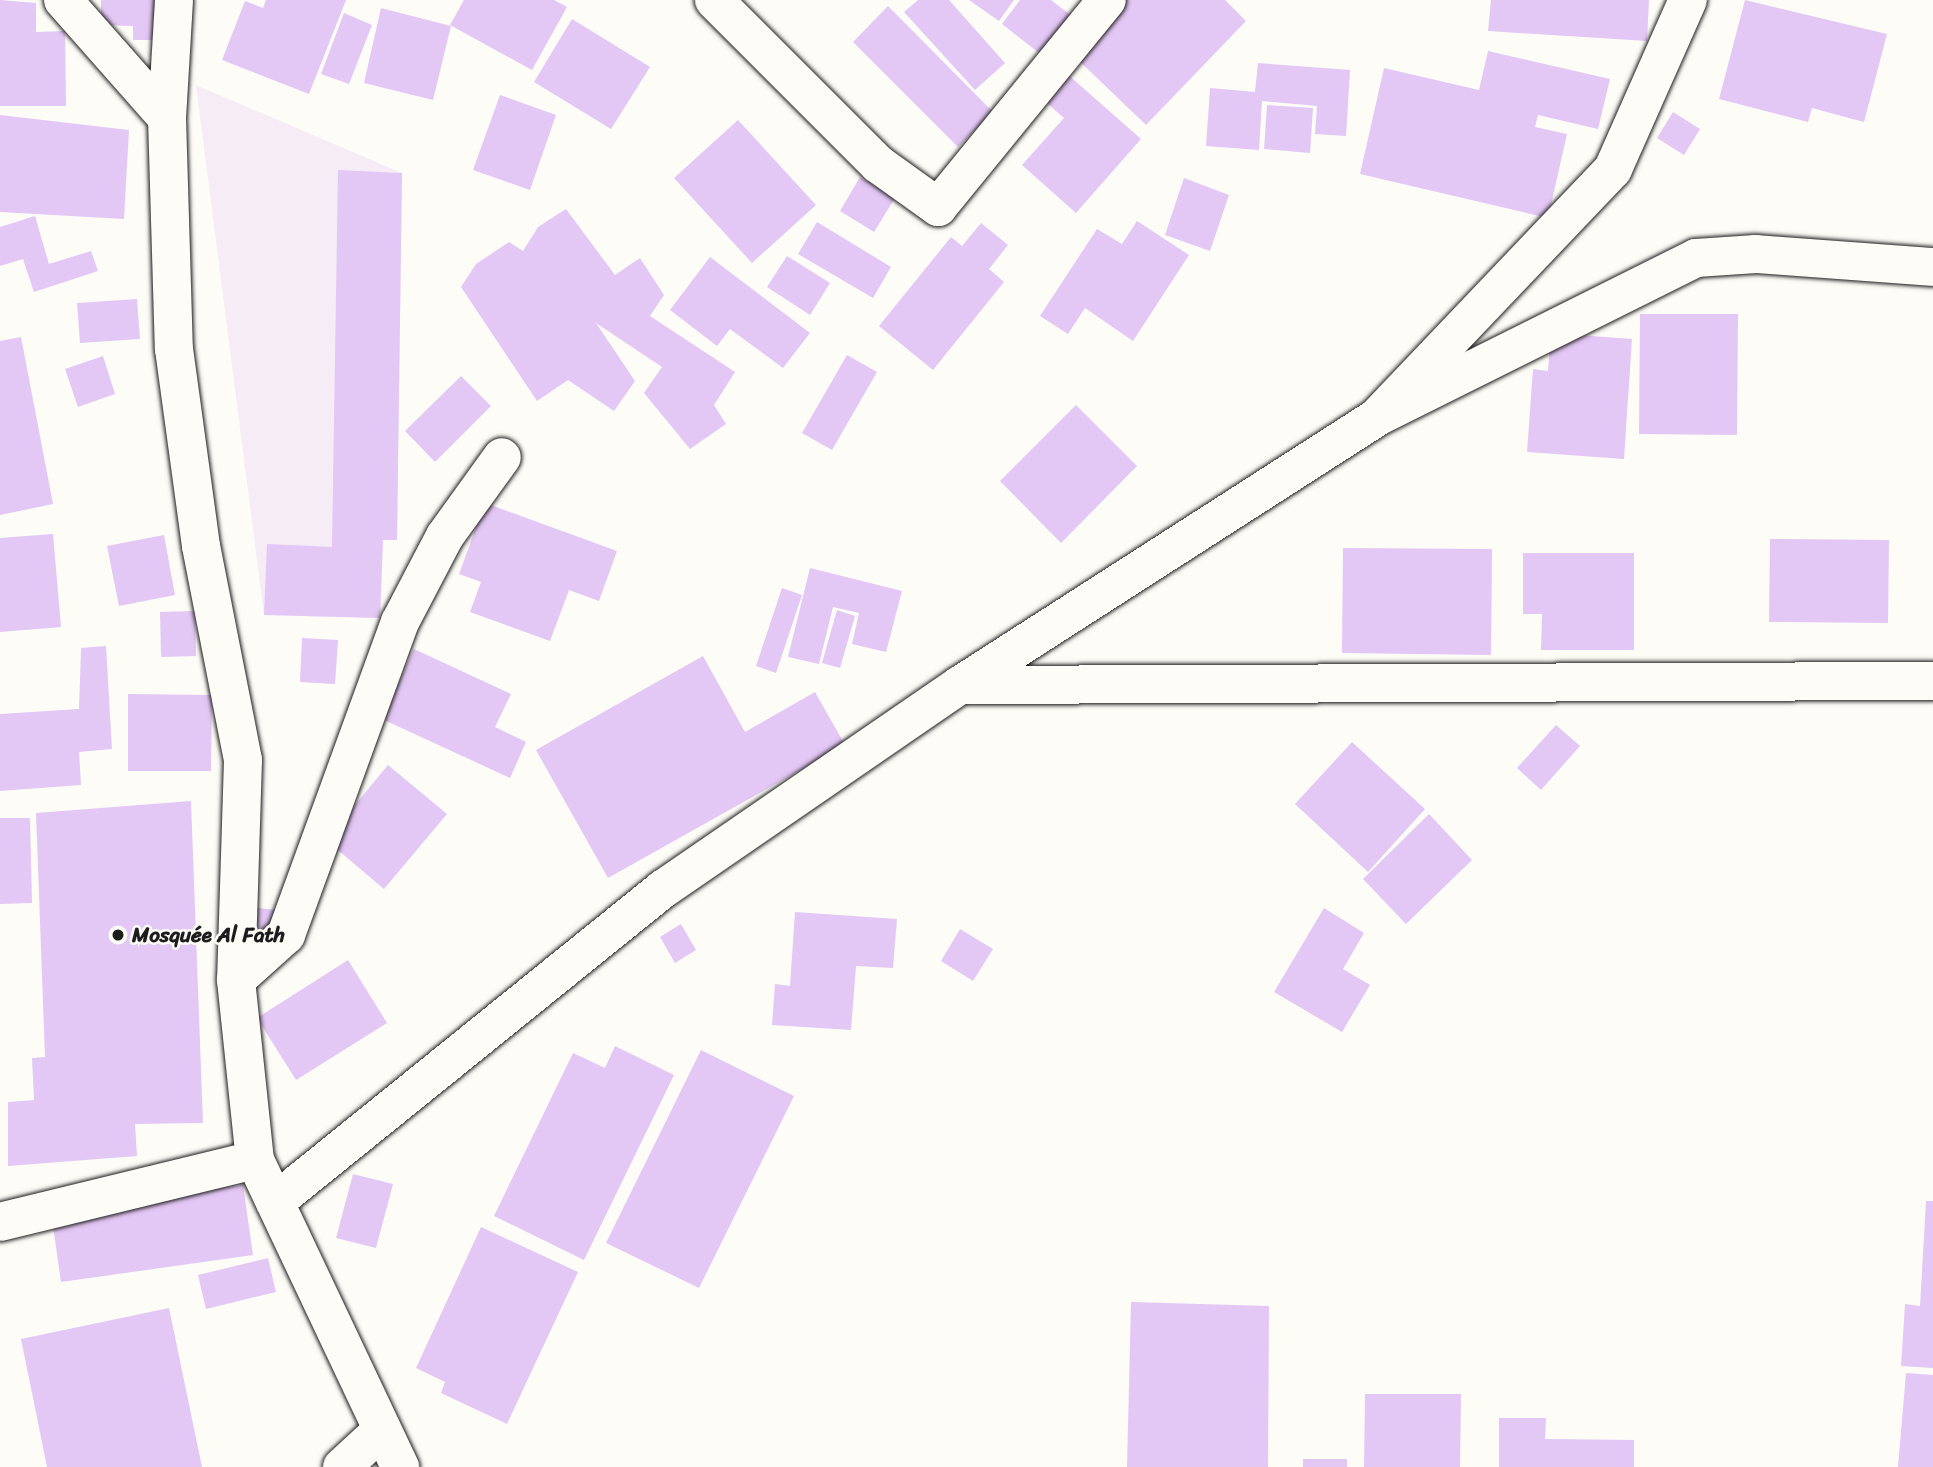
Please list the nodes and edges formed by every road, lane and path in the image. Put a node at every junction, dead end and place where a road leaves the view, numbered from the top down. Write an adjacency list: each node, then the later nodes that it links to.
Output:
1 (63, 0): 6 (street)
2 (174, 0): 6 (street)
3 (713, 0): 4 (street)
4 (1107, 0)
5 (1688, 0): 8 (street)
6 (167, 118): 12 (street)
7 (1933, 267): 8 (street)
8 (1377, 417): 11 (street)
9 (502, 457): 12 (street)
10 (1933, 681): 11 (street)
11 (960, 685): 14 (street)
12 (236, 980): 13 (street)
13 (255, 1160): 14 (street); 15 (street)
14 (275, 1202): 16 (street)
15 (0, 1222)
16 (381, 1431): 17 (street); 18 (street)
17 (342, 1467)
18 (400, 1467)

